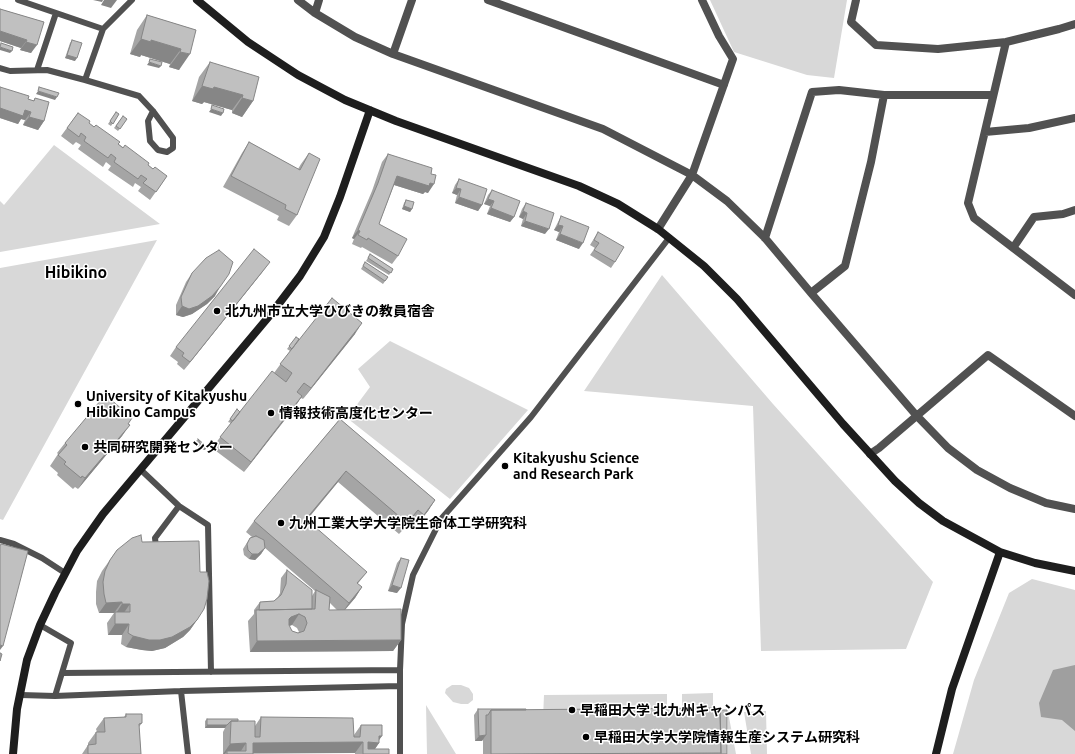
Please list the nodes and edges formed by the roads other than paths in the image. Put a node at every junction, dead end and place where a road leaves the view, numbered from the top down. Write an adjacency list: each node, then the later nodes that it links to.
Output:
1 (18, 0): 11 (lane)
2 (132, 0): 13 (lane)
3 (197, 0): 22 (street)
4 (298, 0): 10 (street)
5 (319, 0): 10 (street)
6 (412, 0): 15 (street)
7 (488, 0): 19 (street)
8 (702, 0): 19 (street)
9 (856, 0): 14 (street)
10 (315, 12): 15 (street)
11 (56, 13): 13 (lane); 17 (lane)
12 (1075, 24): 14 (street)
13 (103, 29): 18 (lane)
14 (1006, 42): 21 (street)
15 (393, 54): 26 (street)
16 (0, 68): 17 (lane)
17 (37, 70): 18 (lane)
18 (85, 80): 23 (lane)
19 (724, 85): 26 (street)
20 (884, 95): 21 (street); 30 (street); 33 (street)
21 (992, 95): 25 (street)
22 (370, 110): 28 (street); 37 (street)
23 (153, 111): 23 (lane)
24 (1075, 118): 25 (street)
25 (986, 132): 31 (street)
26 (692, 175): 28 (street); 30 (street)
27 (1075, 210): 31 (street)
28 (658, 229): 29 (street)
29 (669, 238): 36 (street); 46 (lane)
30 (765, 238): 33 (street)
31 (1013, 248): 32 (street)
32 (1074, 292)
33 (811, 293): 34 (street)
34 (916, 415): 35 (street); 36 (street); 39 (street)
35 (1075, 416)
36 (870, 454): 42 (street)
37 (141, 470): 38 (lane); 44 (street)
38 (179, 506): 41 (lane); 47 (lane)
39 (1075, 509)
40 (0, 540): 44 (lane)
41 (156, 547)
42 (1000, 552): 43 (street); 56 (street)
43 (1075, 570)
44 (65, 573): 45 (street)
45 (40, 625): 48 (lane); 51 (street)
46 (400, 670): 47 (lane); 49 (lane)
47 (211, 672): 48 (lane)
48 (62, 673): 52 (lane)
49 (400, 686): 50 (lane); 55 (lane)
50 (181, 691): 52 (lane); 54 (lane)
51 (21, 694): 52 (lane); 53 (street)
52 (54, 696)
53 (13, 754)
54 (188, 754)
55 (400, 754)
56 (936, 754)

